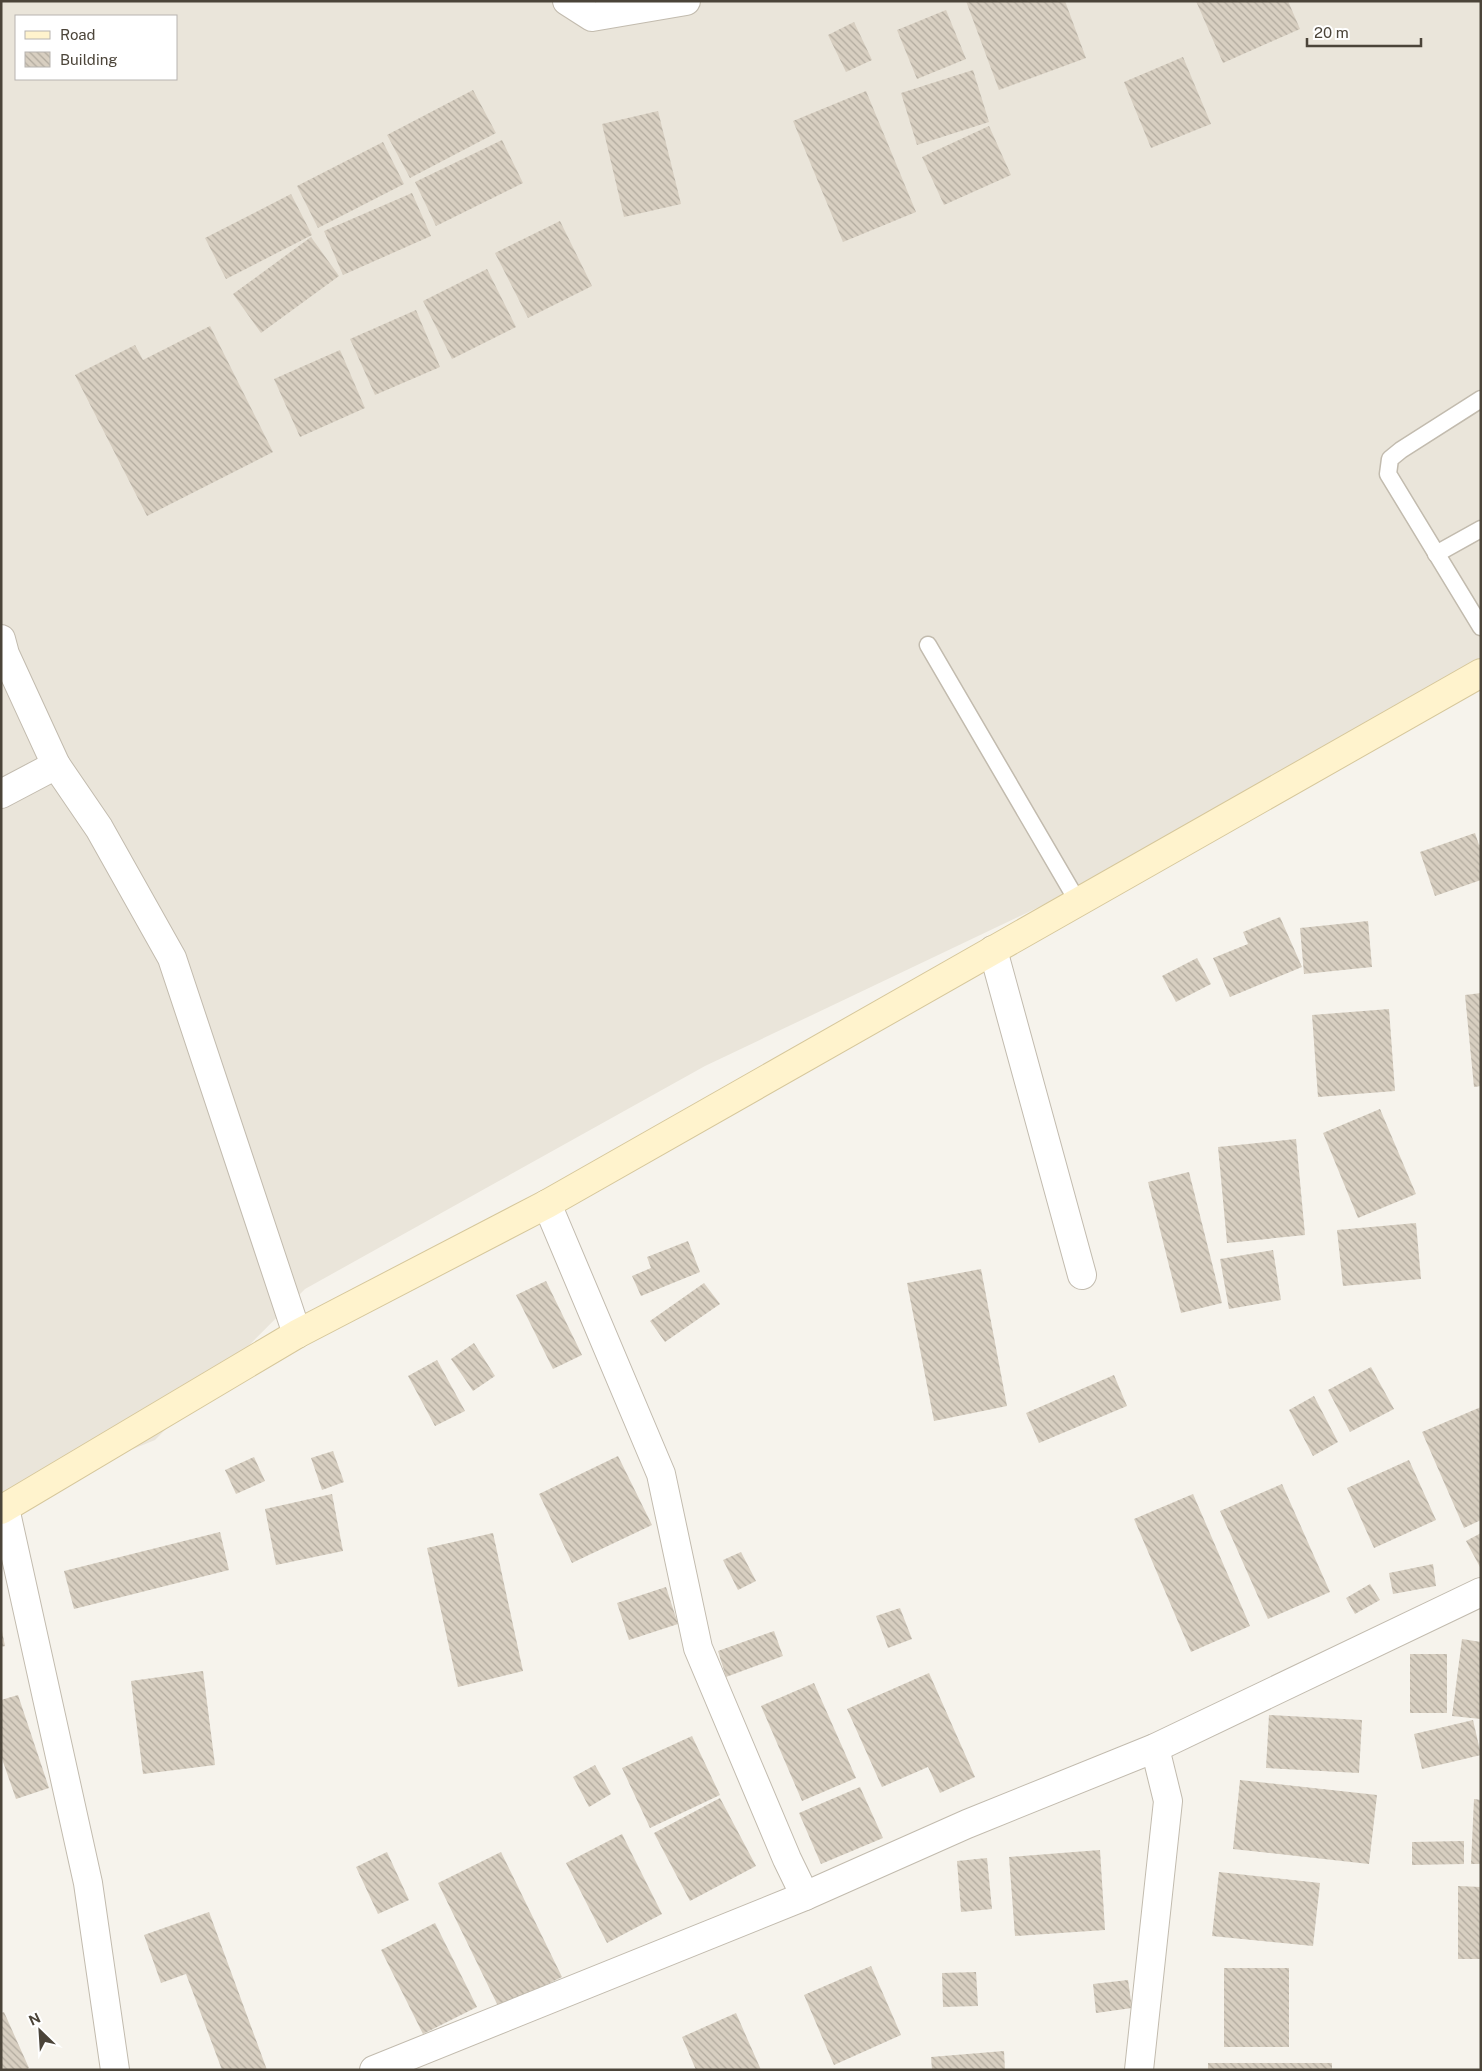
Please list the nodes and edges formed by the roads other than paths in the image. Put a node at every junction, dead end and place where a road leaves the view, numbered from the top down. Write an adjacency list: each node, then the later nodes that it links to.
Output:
1 (567, 1): 2 (street)
2 (686, 1)
3 (1481, 399): 5 (lane)
4 (1481, 530): 5 (lane)
5 (1436, 554): 6 (lane)
6 (1481, 627)
7 (1, 639): 10 (street)
8 (928, 646): 12 (lane)
9 (1481, 673): 12 (main road)
10 (56, 765): 11 (street); 16 (street)
11 (1, 794)
12 (1078, 902): 13 (main road)
13 (993, 950): 14 (main road); 15 (street)
14 (546, 1204): 16 (main road); 20 (street)
15 (1082, 1275)
16 (297, 1334): 17 (main road)
17 (3, 1509): 21 (street)
18 (1481, 1592): 19 (street)
19 (1155, 1748): 20 (street); 23 (street)
20 (805, 1896): 22 (street)
21 (115, 2070)
22 (374, 2070)
23 (1139, 2070)

